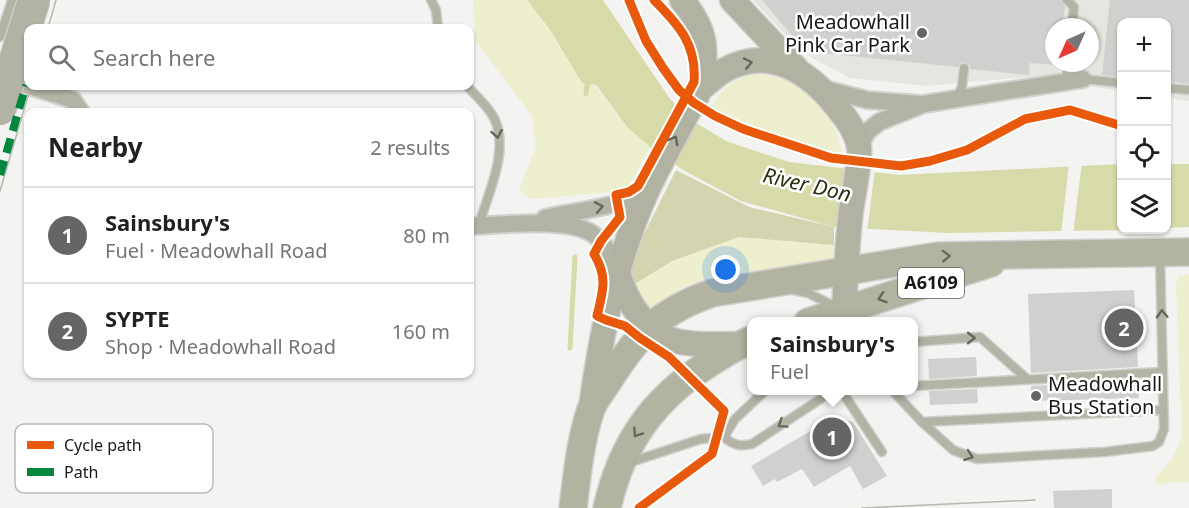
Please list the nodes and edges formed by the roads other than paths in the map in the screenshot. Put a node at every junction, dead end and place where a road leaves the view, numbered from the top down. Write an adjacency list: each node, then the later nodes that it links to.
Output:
1 (12, 0): 12 (lane)
2 (25, 0): 16 (highway)
3 (34, 0): 9 (highway, bridge)
4 (431, 0): 10 (lane)
5 (682, 0): 21 (street)
6 (732, 0): 14 (street)
7 (1067, 0): 8 (lane)
8 (1073, 18)
9 (27, 24)
10 (438, 24)
11 (24, 32): 30 (highway, bridge)
12 (0, 38)
13 (964, 68): 27 (lane)
14 (800, 72): 21 (street, one-way to 14); 22 (street)
15 (1067, 72): 18 (lane)
16 (0, 78): 20 (street)
17 (1083, 79): 18 (street); 19 (lane)
18 (1066, 82): 27 (street)
19 (1117, 82)
20 (24, 85)
21 (701, 88): 32 (street, one-way to 21)
22 (820, 88): 28 (street); 31 (street)
23 (1171, 88): 26 (lane)
24 (40, 90): 29 (street)
25 (470, 90): 34 (lane, one-way to 34)
26 (1189, 90)
27 (957, 99): 28 (street)
28 (924, 104): 31 (street)
29 (78, 108)
30 (0, 109)
31 (859, 147): 38 (street)
32 (647, 191): 33 (street, one-way to 32); 39 (street)
33 (521, 224): 34 (street); 39 (street)
34 (474, 226)
35 (1160, 252): 36 (main road, A6109); 37 (main road, A6109); 45 (lane, one-way to 35)
36 (1189, 252)
37 (1018, 255): 38 (main road, A6109, one-way to 37); 41 (main road, A6109, one-way to 41)
38 (846, 272): 40 (main road, A6109); 41 (street)
39 (618, 273): 42 (street); 52 (street)
40 (770, 284): 41 (lane, A6109); 42 (main road, A6109)
41 (845, 316)
42 (650, 327): 43 (street); 52 (main road, A6109)
43 (746, 342): 57 (main road, one-way to 57)
44 (918, 342): 46 (lane, one-way to 46)
45 (1164, 372): 46 (lane); 53 (lane)
46 (1027, 379): 47 (lane)
47 (918, 386)
48 (761, 395): 55 (lane)
49 (826, 395): 55 (lane, one-way to 55)
50 (844, 395): 56 (lane)
51 (897, 395): 54 (lane)
52 (590, 410): 58 (main road, A6109)
53 (1163, 410): 54 (lane); 54 (lane, one-way to 53)
54 (922, 422)
55 (724, 437): 57 (lane)
56 (882, 452)
57 (619, 466): 59 (main road)
58 (573, 508)
59 (607, 508)

